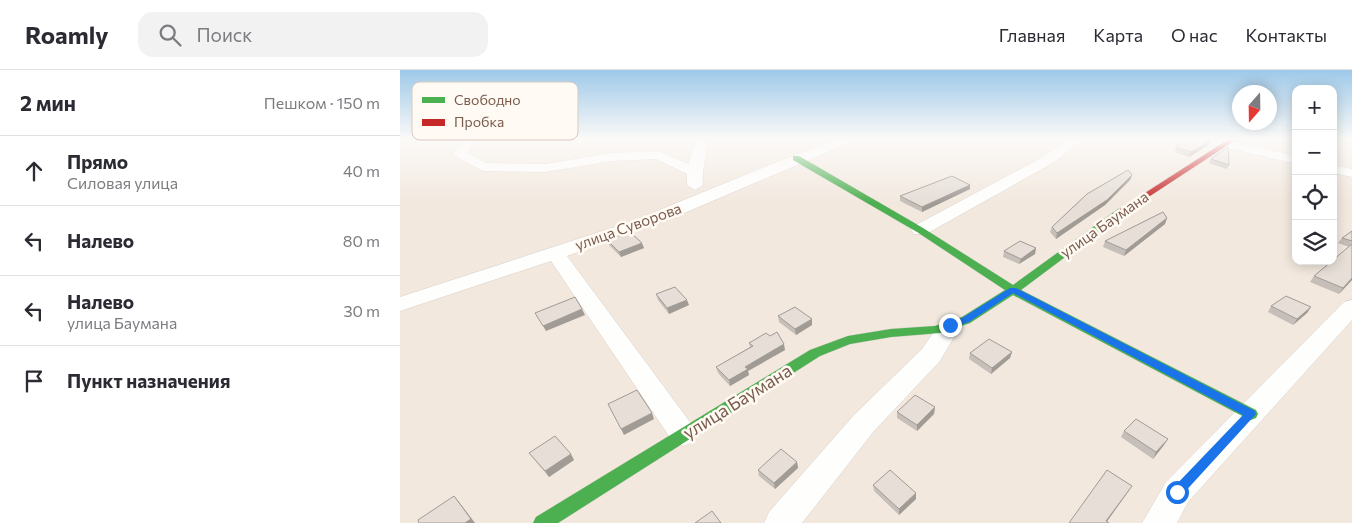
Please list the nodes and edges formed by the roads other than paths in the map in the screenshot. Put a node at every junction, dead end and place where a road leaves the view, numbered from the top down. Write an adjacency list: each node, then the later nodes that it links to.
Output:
1 (471, 160): 2 (street)
2 (593, 160)
3 (668, 160): 10 (street)
4 (697, 160): 10 (street)
5 (791, 160): 12 (street, улица Суворова)
6 (800, 160): 13 (street)
7 (1049, 160): 13 (street)
8 (1202, 160): 15 (street, улица Баумана)
9 (1337, 169): 11 (street)
10 (693, 171): 12 (street)
11 (1352, 173)
12 (704, 196): 14 (street, улица Суворова)
13 (920, 230): 15 (street)
14 (555, 252): 16 (street, улица Суворова); 20 (street)
15 (1013, 290): 18 (street, улица Баумана); 19 (street)
16 (400, 304)
17 (1352, 306): 19 (street)
18 (950, 325): 20 (street, улица Баумана); 22 (street)
19 (1251, 414): 23 (street)
20 (683, 434): 21 (street, улица Баумана)
21 (542, 523)
22 (781, 523)
23 (1159, 523)

